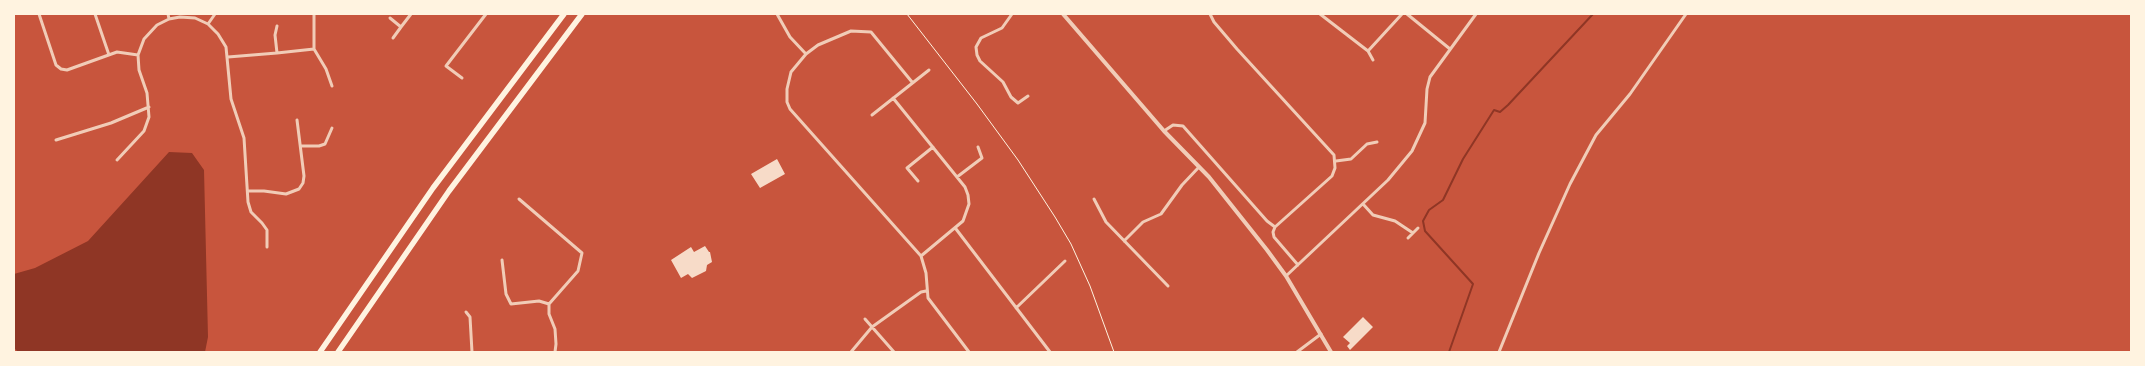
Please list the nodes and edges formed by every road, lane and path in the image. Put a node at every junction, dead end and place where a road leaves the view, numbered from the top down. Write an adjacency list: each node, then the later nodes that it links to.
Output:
1 (39, 14): 31 (street)
2 (95, 14): 31 (street)
3 (168, 14): 21 (street)
4 (215, 14): 22 (street)
5 (314, 14): 26 (street)
6 (411, 14): 24 (street)
7 (486, 14): 36 (street)
8 (564, 14): 80 (highway)
9 (582, 14): 81 (highway)
10 (778, 14): 30 (street)
11 (907, 14): 88 (path)
12 (1012, 14): 39 (street)
13 (1063, 14): 45 (street)
14 (1210, 14): 52 (street)
15 (1320, 14): 28 (street)
16 (1402, 14): 28 (street)
17 (1407, 14): 27 (street)
18 (1476, 14): 27 (street)
19 (1686, 14): 91 (street)
20 (390, 18): 24 (street)
21 (169, 19): 22 (street); 32 (street)
22 (208, 24): 33 (street)
23 (277, 26): 29 (street)
24 (401, 26): 25 (street)
25 (393, 38)
26 (314, 49): 29 (street); 38 (street)
27 (1450, 49): 59 (street)
28 (1368, 51): 34 (street)
29 (277, 53): 33 (street)
30 (806, 54): 37 (street); 67 (street)
31 (109, 55): 32 (street)
32 (138, 55): 41 (street)
33 (228, 57): 56 (street)
34 (1373, 60)
35 (929, 70): 37 (street)
36 (462, 78)
37 (912, 82): 40 (street)
38 (332, 86)
39 (1028, 96)
40 (893, 98): 42 (street); 49 (street)
41 (149, 107): 46 (street); 51 (street)
42 (872, 115)
43 (297, 120): 48 (street)
44 (332, 128): 48 (street)
45 (1164, 131): 53 (street); 60 (street)
46 (56, 140)
47 (1377, 142): 52 (street)
48 (300, 146): 56 (street)
49 (933, 147): 54 (street); 55 (street)
50 (978, 148): 54 (street)
51 (117, 160)
52 (1336, 161): 60 (street)
53 (1199, 167): 65 (street); 71 (street)
54 (957, 177): 62 (street)
55 (918, 181)
56 (248, 191): 66 (street)
57 (519, 199): 74 (street)
58 (1094, 199): 65 (street)
59 (1363, 204): 63 (street); 70 (street)
60 (1275, 227): 70 (street)
61 (1418, 228): 63 (street)
62 (956, 229): 67 (street); 75 (street)
63 (1413, 233): 64 (street)
64 (1408, 238)
65 (1124, 241): 72 (street)
66 (267, 247)
67 (921, 256): 73 (street)
68 (502, 260): 74 (street)
69 (1065, 261): 75 (street)
70 (1298, 265): 71 (street)
71 (1286, 276): 79 (street)
72 (1168, 286)
73 (926, 290): 78 (street); 86 (street)
74 (549, 304): 83 (street)
75 (1016, 308): 87 (street)
76 (466, 312): 82 (street)
77 (865, 319): 78 (street)
78 (872, 327): 84 (street); 85 (street)
79 (1321, 334): 89 (street); 90 (street)
80 (320, 352)
81 (338, 352)
82 (472, 352)
83 (555, 352)
84 (850, 352)
85 (894, 352)
86 (969, 352)
87 (1050, 352)
88 (1114, 352)
89 (1297, 352)
90 (1331, 352)
91 (1499, 352)

